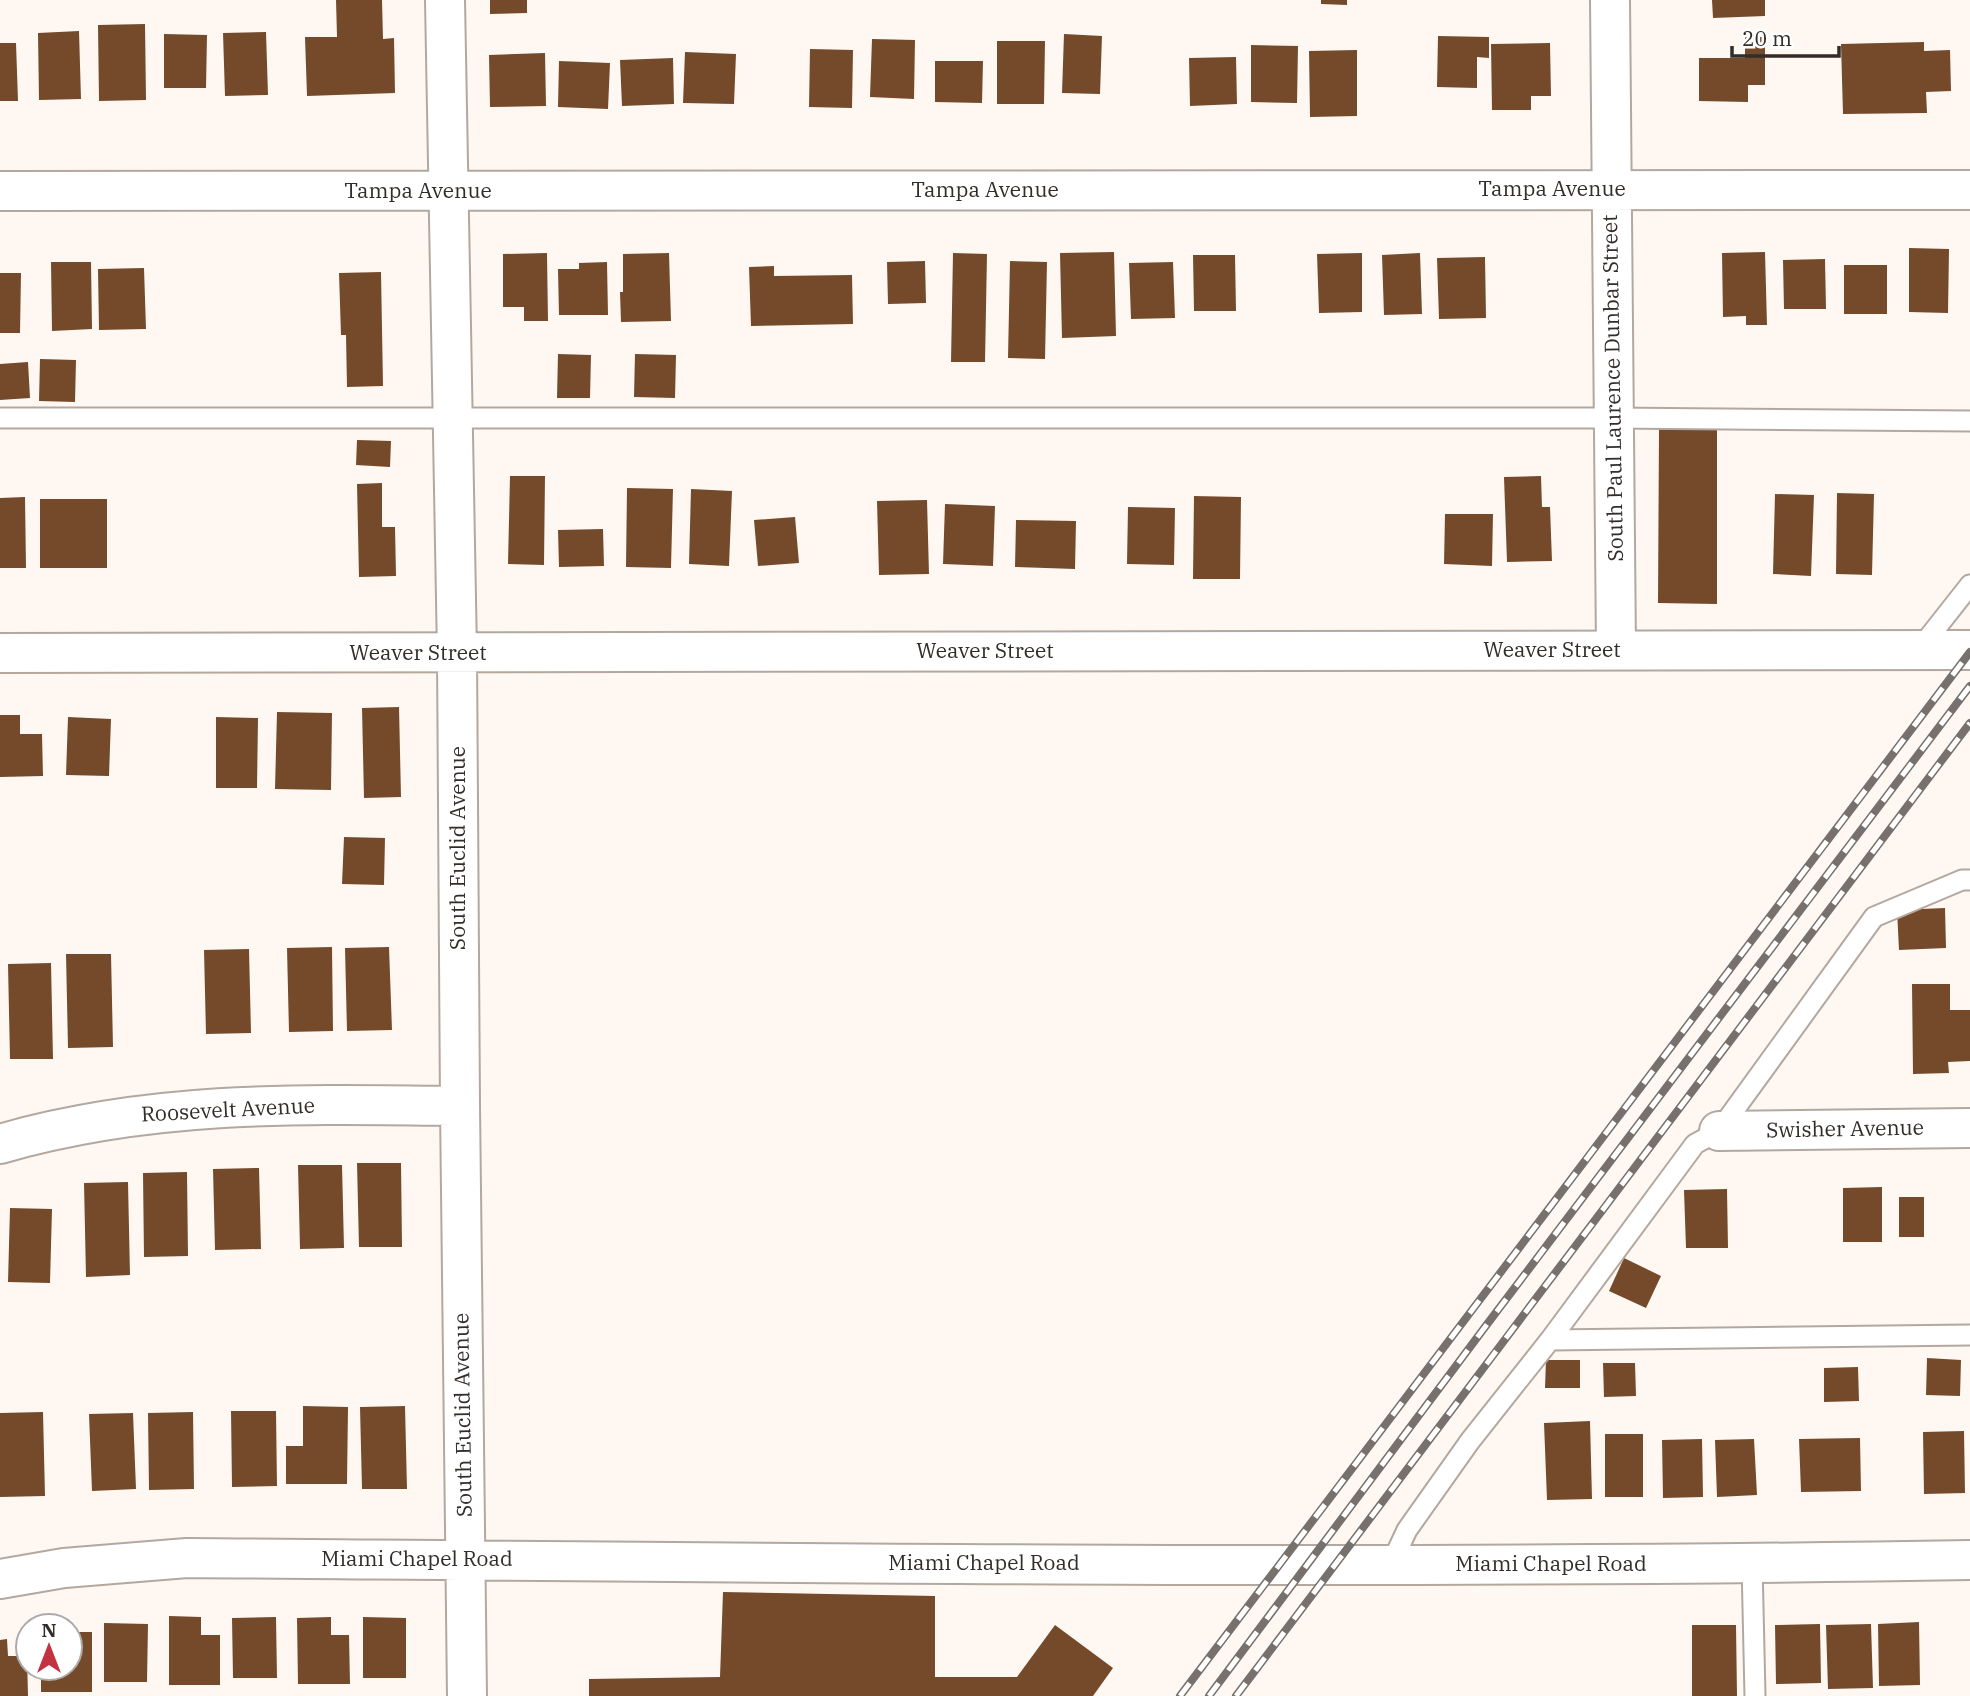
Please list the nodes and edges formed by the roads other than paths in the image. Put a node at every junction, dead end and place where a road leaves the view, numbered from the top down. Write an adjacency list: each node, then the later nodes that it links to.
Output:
1 (445, 0): 6 (street, South Euclid Avenue)
2 (1610, 0): 3 (street, South Paul Laurence Dunbar Street)
3 (1611, 189): 4 (street, Tampa Avenue); 6 (street, Tampa Avenue); 9 (street, South Paul Laurence Dunbar Street)
4 (1970, 190)
5 (0, 191): 6 (street, Tampa Avenue)
6 (447, 192): 8 (street, South Euclid Avenue)
7 (0, 418): 8 (lane)
8 (451, 418): 9 (lane); 16 (street, South Euclid Avenue)
9 (1614, 418): 10 (lane); 12 (street, South Paul Laurence Dunbar Street)
10 (1970, 421)
11 (1970, 585): 14 (lane)
12 (1616, 650): 14 (street, Weaver Street); 16 (street, Weaver Street)
13 (1970, 650): 14 (street, Weaver Street)
14 (1917, 652)
15 (0, 653): 16 (street, Weaver Street)
16 (457, 653): 18 (street, South Euclid Avenue)
17 (1970, 880): 20 (lane)
18 (460, 1106): 21 (street, Roosevelt Avenue); 24 (street, South Euclid Avenue)
19 (1970, 1128): 20 (street, Swisher Avenue)
20 (1719, 1131): 23 (lane)
21 (0, 1144)
22 (1970, 1335): 23 (lane)
23 (1550, 1340): 27 (lane)
24 (465, 1560): 27 (street, Miami Chapel Road); 28 (street, Miami Chapel Road); 29 (street, South Euclid Avenue)
25 (1970, 1560): 26 (street, Miami Chapel Road)
26 (1752, 1563): 27 (street, Miami Chapel Road); 30 (lane)
27 (1391, 1564)
28 (0, 1579)
29 (467, 1696)
30 (1755, 1696)

